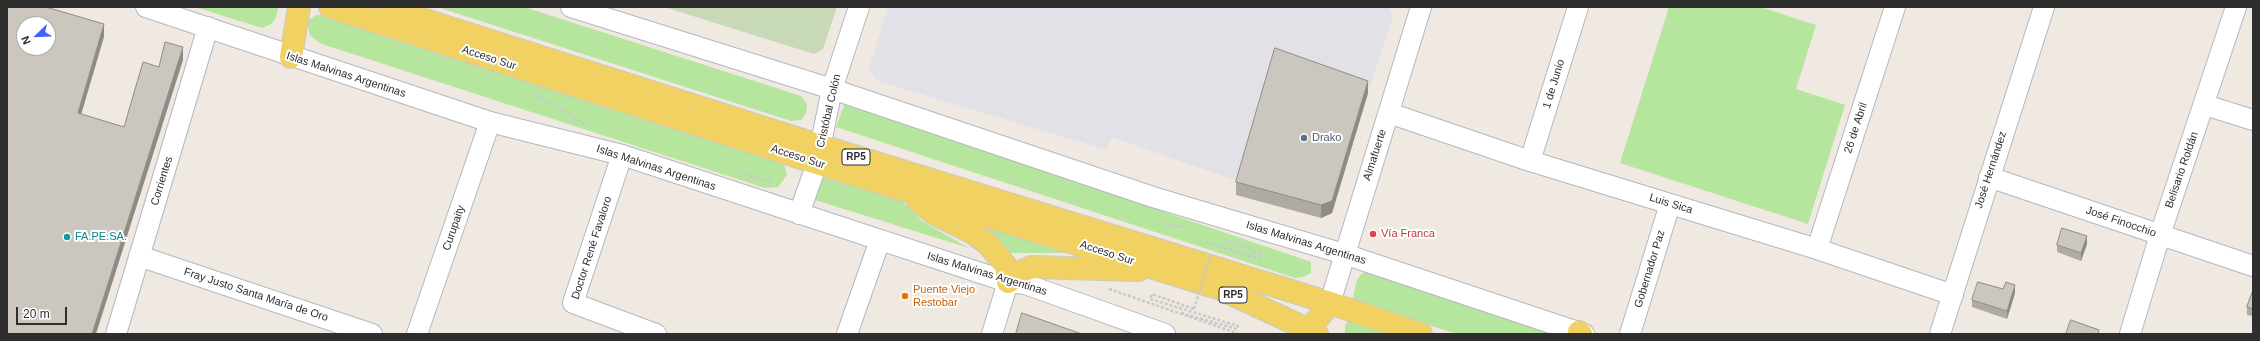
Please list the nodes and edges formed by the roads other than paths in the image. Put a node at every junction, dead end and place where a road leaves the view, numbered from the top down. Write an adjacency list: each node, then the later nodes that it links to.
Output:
1 (146, 7): 12 (street, Islas Malvinas Argentinas)
2 (299, 7): 13 (main road)
3 (330, 7): 20 (main road, Acceso Sur / RP5)
4 (384, 7): 20 (main road, Acceso Sur / RP5)
5 (571, 7): 14 (street, Islas Malvinas Argentinas)
6 (859, 7): 14 (street, Cristóbal Colón)
7 (1421, 7): 16 (street, Almafuerte)
8 (1578, 7): 21 (street, 1 de Junio)
9 (1895, 7): 28 (street, 26 de Abril)
10 (2236, 7): 15 (street, Belisario Roldán)
11 (2038, 9): 22 (street, José Hernández)
12 (208, 27): 13 (street, Islas Malvinas Argentinas); 30 (street, Corrientes)
13 (291, 57): 18 (street, Islas Malvinas Argentinas)
14 (832, 89): 20 (street, Cristóbal Colón); 29 (street, Islas Malvinas Argentinas)
15 (2205, 105): 17 (street); 26 (street, Belisario Roldán)
16 (1389, 113): 21 (street, Luis Sica); 29 (street, Almafuerte)
17 (2253, 120)
18 (490, 122): 19 (street, Islas Malvinas Argentinas); 40 (street, Curupaity)
19 (622, 155): 25 (street, Islas Malvinas Argentinas); 41 (street, Doctor René Favaloro)
20 (819, 155): 23 (main road, Acceso Sur / RP5); 25 (street, Cristóbal Colón); 35 (main road, Acceso Sur / RP5)
21 (1530, 162): 24 (street, Luis Sica)
22 (1988, 177): 26 (street, José Finocchio); 34 (street, José Hernández)
23 (904, 190): 32 (main road, Acceso Sur / RP5); 33 (main road)
24 (1670, 204): 28 (street, Luis Sica); 46 (street, Gobernador Paz)
25 (799, 214): 27 (street, Islas Malvinas Argentinas)
26 (2160, 235): 31 (street, José Finocchio); 48 (street, Belisario Roldán)
27 (880, 240): 33 (street, Islas Malvinas Argentinas); 42 (street)
28 (1817, 249): 34 (street, Luis Sica)
29 (1344, 254): 35 (street, Almafuerte); 37 (street, Islas Malvinas Argentinas)
30 (139, 256): 38 (street, Corrientes); 39 (street, Fray Justo Santa María de Oro)
31 (2253, 266)
32 (1153, 268): 33 (main road); 36 (main road, Acceso Sur / RP5)
33 (1008, 282): 43 (street); 44 (street, Islas Malvinas Argentinas)
34 (1953, 295): 47 (street, José Hernández)
35 (1330, 303): 36 (main road, RP5); 45 (main road, RP5)
36 (1311, 333)
37 (1581, 333)
38 (116, 334)
39 (372, 334)
40 (417, 334)
41 (656, 334)
42 (847, 334)
43 (992, 334)
44 (1165, 334)
45 (1421, 334)
46 (1630, 334)
47 (1940, 334)
48 (2130, 334)

